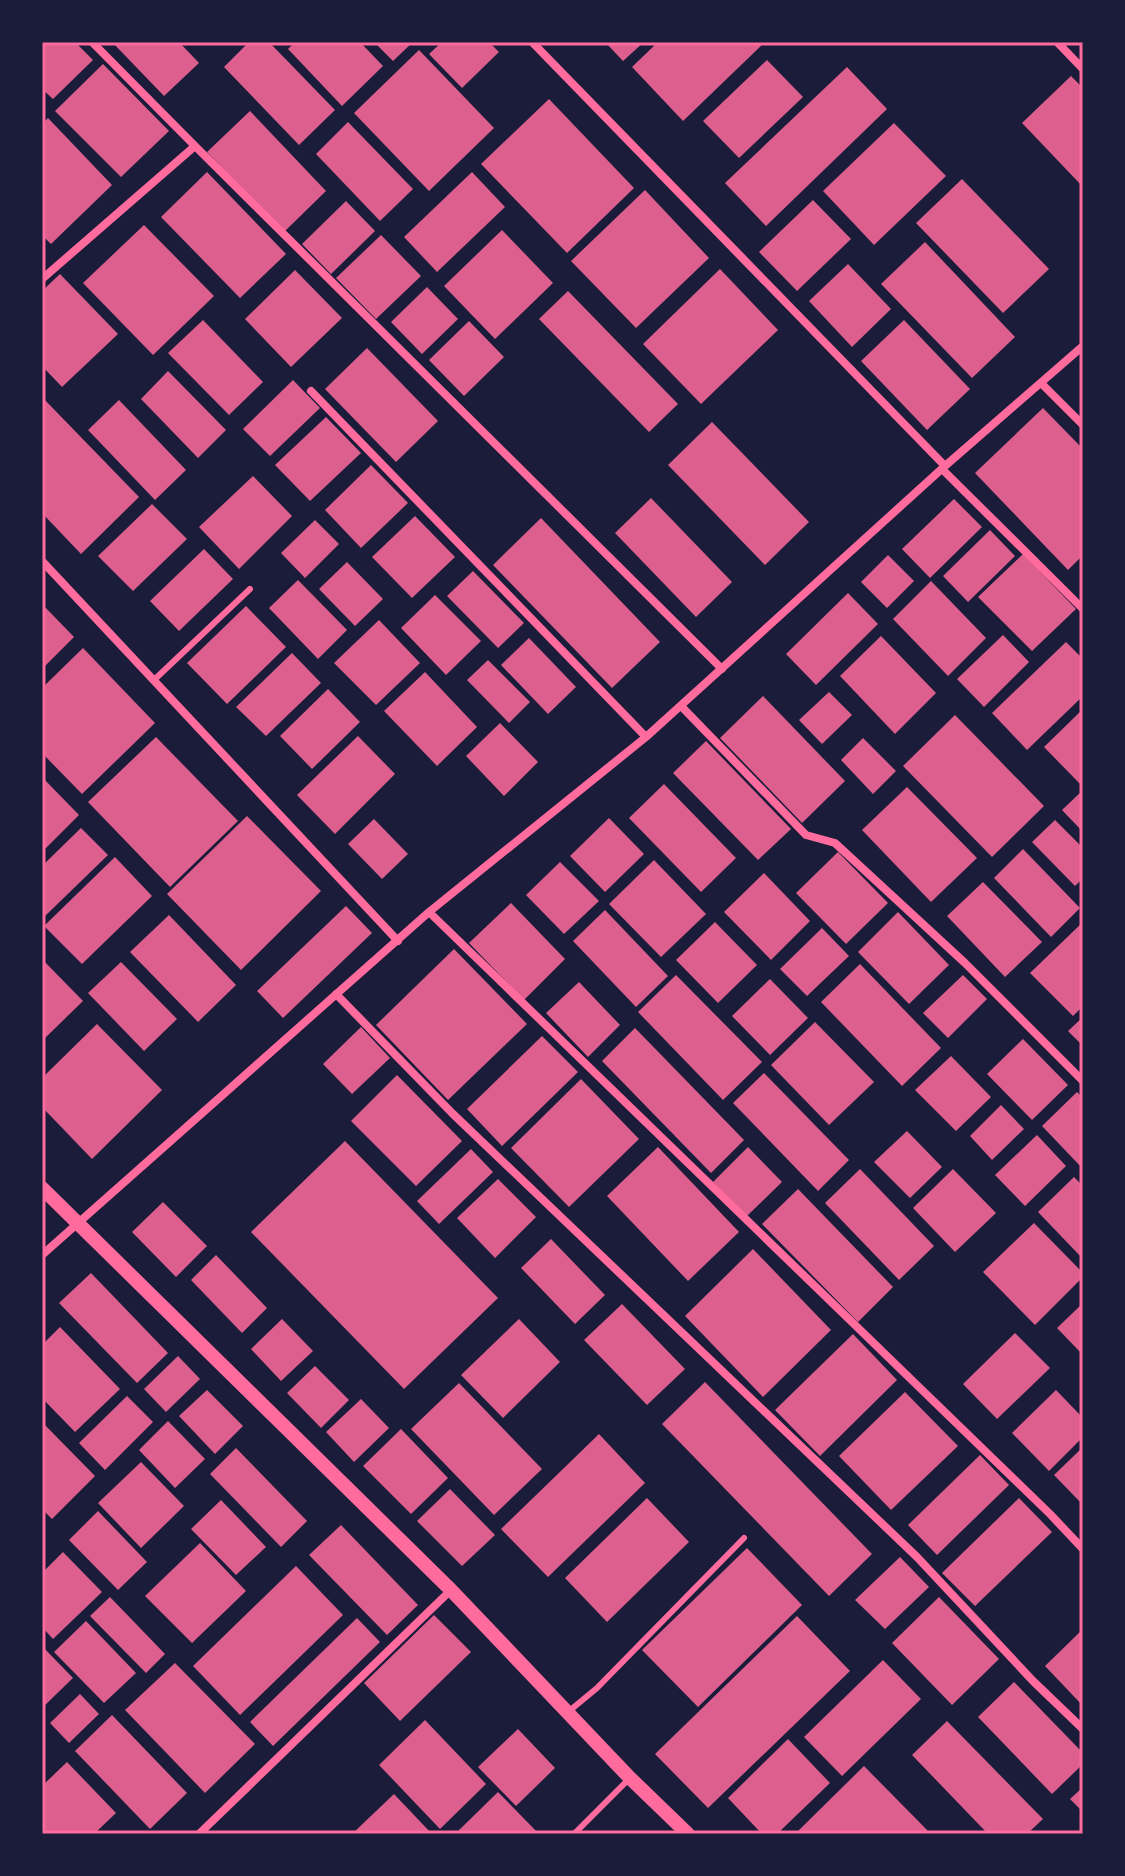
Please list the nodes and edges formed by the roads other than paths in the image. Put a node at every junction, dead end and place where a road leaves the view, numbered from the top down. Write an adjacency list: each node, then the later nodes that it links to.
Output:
1 (92, 42): 5 (street)
2 (532, 42): 11 (street)
3 (1057, 42): 4 (street)
4 (1083, 69)
5 (195, 146): 6 (street); 15 (street)
6 (42, 279)
7 (1083, 346): 8 (street)
8 (1041, 383): 10 (street); 11 (street)
9 (311, 391): 18 (street)
10 (1083, 425)
11 (944, 468): 14 (street); 15 (street)
12 (42, 561): 16 (street)
13 (250, 589): 16 (lane)
14 (1083, 609)
15 (722, 669): 17 (street)
16 (154, 680): 20 (street)
17 (681, 706): 18 (street); 22 (street)
18 (646, 737): 19 (street)
19 (429, 912): 20 (street); 27 (street)
20 (398, 941): 21 (street)
21 (336, 994): 24 (street); 30 (street)
22 (1083, 1081)
23 (42, 1188): 24 (street)
24 (76, 1224): 25 (street); 28 (street)
25 (42, 1255)
26 (744, 1538): 29 (lane)
27 (1083, 1549)
28 (451, 1590): 29 (street); 32 (street)
29 (568, 1712): 31 (street)
30 (1083, 1729)
31 (630, 1778): 33 (lane); 34 (street)
32 (199, 1834)
33 (574, 1834)
34 (688, 1834)

